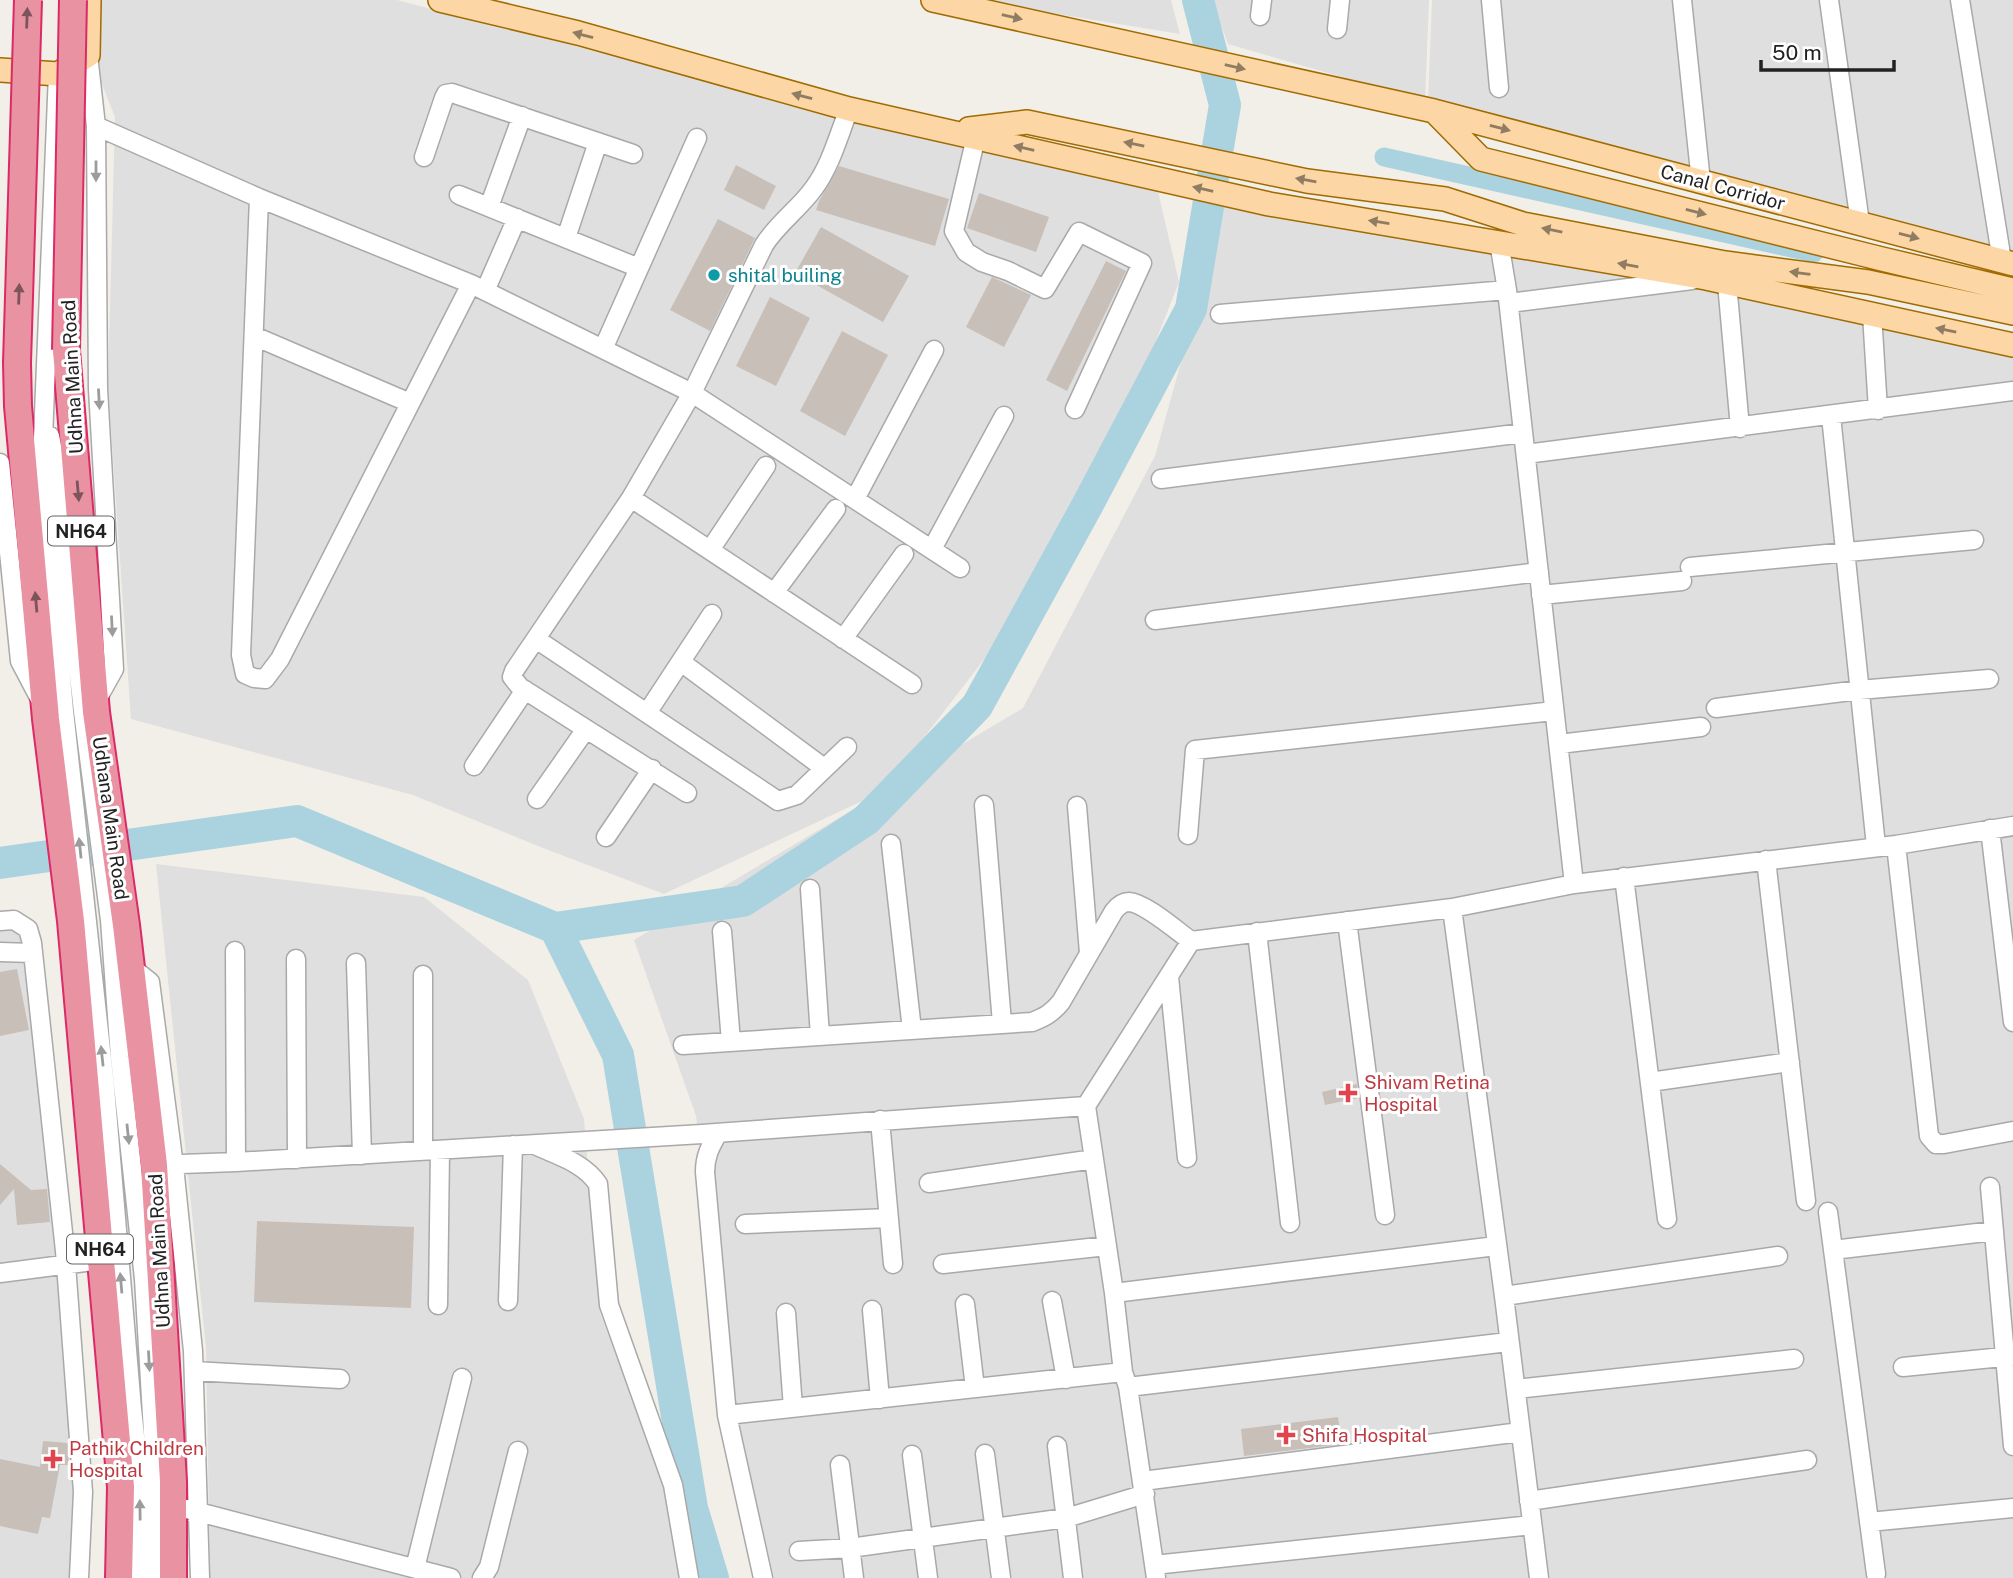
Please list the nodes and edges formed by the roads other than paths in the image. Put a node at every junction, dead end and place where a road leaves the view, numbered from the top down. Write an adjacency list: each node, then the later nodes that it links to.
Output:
1 (28, 0): 87 (highway, NH64, one-way to 1, bridge)
2 (73, 0): 85 (highway, Udhna Main Road / NH64, one-way to 85, bridge)
3 (89, 0): 12 (main road)
4 (440, 0): 16 (main road, one-way to 4)
5 (1340, 0): 11 (street)
6 (1491, 0): 15 (street)
7 (1682, 0): 26 (street)
8 (1829, 0): 32 (street)
9 (1960, 0): 36 (street)
10 (940, 1): 17 (main road, Canal Corridor, one-way to 17)
11 (1337, 29)
12 (88, 55): 14 (main road); 19 (street)
13 (2, 70): 14 (main road)
14 (58, 74): 54 (street)
15 (1499, 88)
16 (849, 108): 20 (main road); 50 (street)
17 (1434, 111): 26 (main road, Canal Corridor, one-way to 26); 40 (main road, one-way to 40)
18 (522, 116): 23 (street); 25 (street); 30 (street)
19 (96, 126): 28 (street); 85 (street, one-way to 85)
20 (951, 131): 21 (main road); 29 (main road, one-way to 20)
21 (976, 137): 33 (main road, one-way to 21); 52 (street)
22 (697, 138): 37 (street)
23 (598, 142): 24 (street); 34 (street)
24 (633, 154)
25 (425, 157)
26 (1701, 182): 32 (main road, Canal Corridor)
27 (459, 195): 30 (street)
28 (259, 198): 39 (street); 45 (street)
29 (1446, 199): 33 (main road); 42 (main road, one-way to 29)
30 (489, 207): 31 (street)
31 (517, 218): 34 (street); 39 (street)
32 (1860, 223): 36 (main road, Canal Corridor, one-way to 36)
33 (1426, 230): 35 (main road)
34 (566, 239): 37 (street)
35 (1499, 242): 38 (main road, one-way to 35); 41 (street)
36 (2008, 262)
37 (639, 268): 47 (street)
38 (1716, 280): 41 (street); 44 (main road); 57 (street)
39 (478, 287): 47 (street); 51 (street)
40 (2013, 290)
41 (1508, 297): 43 (street); 58 (street)
42 (2013, 313)
43 (1220, 314)
44 (1872, 314): 46 (main road, one-way to 44); 53 (street)
45 (254, 335): 51 (street); 51 (street)
46 (2013, 345)
47 (603, 349): 50 (street)
48 (934, 350): 64 (street)
49 (2013, 391): 53 (street)
50 (692, 393): 63 (street); 64 (street)
51 (410, 403)
52 (1075, 409)
53 (1878, 410): 56 (street)
54 (46, 411): 85 (street); 87 (street)
55 (1004, 416): 67 (street)
56 (1831, 416): 57 (street); 69 (street)
57 (1740, 428): 59 (street)
58 (1523, 433): 59 (street); 62 (street)
59 (1526, 454): 72 (street)
60 (0, 463): 87 (street)
61 (766, 466): 68 (street)
62 (1161, 479)
63 (631, 498): 68 (street); 77 (street)
64 (855, 499): 67 (street)
65 (836, 509): 73 (street)
66 (1974, 540): 69 (street)
67 (932, 549): 71 (street)
68 (710, 550): 73 (street)
69 (1845, 551): 74 (street); 83 (street)
70 (904, 554): 78 (street)
71 (960, 568)
72 (1539, 572): 74 (street); 76 (street)
73 (774, 593): 78 (street)
74 (1541, 595): 86 (street)
75 (712, 614): 79 (street)
76 (1155, 620)
77 (536, 639): 82 (street); 88 (street)
78 (844, 639): 81 (street)
79 (681, 662): 88 (street); 94 (street)
80 (1989, 679): 83 (street)
81 (912, 684)
82 (525, 690): 90 (street); 93 (street)
83 (1859, 690): 84 (street); 106 (street)
84 (1716, 708)
85 (91, 709): 115 (highway, Udhana Main Road / NH64)
86 (1554, 711): 91 (street); 102 (street)
87 (52, 713): 112 (highway, NH64, one-way to 87)
88 (647, 713): 94 (street)
89 (1701, 727): 91 (street)
90 (586, 729): 95 (street); 97 (street)
91 (1559, 744): 109 (street)
92 (846, 747): 94 (street)
93 (474, 766)
94 (824, 768)
95 (652, 769): 96 (street); 103 (street)
96 (687, 793)
97 (537, 799)
98 (984, 805): 128 (street)
99 (1077, 806): 122 (street)
100 (2013, 826): 101 (street)
101 (1990, 830): 105 (street); 127 (street)
102 (1188, 835)
103 (607, 837)
104 (891, 844): 129 (street)
105 (1896, 845): 106 (street); 137 (street)
106 (1876, 846): 107 (street)
107 (1766, 860): 108 (street); 133 (street)
108 (1624, 877): 109 (street); 134 (street)
109 (1574, 884): 111 (street)
110 (810, 890): 130 (street)
111 (1452, 908): 114 (street); 159 (street)
112 (79, 919): 162 (highway, NH64); 213 (street, one-way to 112)
113 (0, 921): 121 (street)
114 (1347, 921): 117 (street); 152 (street)
115 (118, 922): 147 (highway, Udhna Main Road / NH64); 214 (street, one-way to 214)
116 (722, 931): 131 (street)
117 (1257, 932): 118 (street); 155 (street)
118 (1191, 941): 122 (street); 126 (street)
119 (235, 951): 146 (street)
120 (0, 953): 121 (street)
121 (32, 953): 163 (street)
122 (1089, 953): 128 (street)
123 (296, 959): 144 (street)
124 (356, 963): 142 (street)
125 (423, 975): 141 (street)
126 (1168, 977): 135 (street); 143 (street)
127 (2013, 1022)
128 (1002, 1023): 129 (street)
129 (912, 1030): 130 (street)
130 (820, 1036): 131 (street)
131 (731, 1042): 132 (street)
132 (683, 1045)
133 (1790, 1062): 134 (street); 150 (street)
134 (1650, 1082): 154 (street)
135 (1086, 1106): 136 (street); 145 (street)
136 (880, 1121): 138 (street); 153 (street)
137 (2013, 1131)
138 (710, 1133): 139 (street); 188 (street)
139 (534, 1144): 140 (street); 219 (street)
140 (513, 1145): 141 (street); 169 (street)
141 (431, 1151): 142 (street); 172 (street)
142 (362, 1155): 144 (street)
143 (1187, 1158)
144 (297, 1159): 146 (street)
145 (1094, 1159): 148 (street); 158 (street)
146 (236, 1163): 147 (street)
147 (164, 1165): 179 (street); 200 (highway, Udhna Main Road / NH64)
148 (929, 1183)
149 (1990, 1187): 157 (street)
150 (1806, 1201)
151 (1828, 1212): 160 (street)
152 (1385, 1215)
153 (888, 1218): 156 (street); 164 (street)
154 (1667, 1219)
155 (1290, 1223)
156 (745, 1224)
157 (1994, 1231): 160 (street); 176 (street)
158 (1107, 1246): 165 (street); 167 (street)
159 (1496, 1246): 167 (street); 168 (street)
160 (1833, 1250): 202 (street)
161 (1779, 1256): 168 (street)
162 (101, 1259): 163 (street); 212 (highway, NH64)
163 (66, 1263): 166 (street); 211 (street)
164 (893, 1264)
165 (943, 1264)
166 (0, 1273)
167 (1114, 1293): 183 (street)
168 (1504, 1296): 175 (street)
169 (508, 1301)
170 (1052, 1301): 182 (street)
171 (965, 1304): 184 (street)
172 (438, 1305)
173 (872, 1310): 186 (street)
174 (786, 1313): 187 (street)
175 (1508, 1342): 183 (street); 185 (street)
176 (2009, 1357): 178 (street); 191 (street)
177 (1794, 1359): 185 (street)
178 (1903, 1367)
179 (194, 1371): 181 (street); 200 (street)
180 (461, 1378): 208 (street)
181 (341, 1379)
182 (1066, 1379): 183 (street); 184 (street)
183 (1125, 1380): 197 (street)
184 (975, 1388): 186 (street)
185 (1516, 1389): 189 (street)
186 (880, 1399): 187 (street)
187 (793, 1408): 188 (street)
188 (727, 1415): 220 (street)
189 (1520, 1432): 197 (street); 198 (street)
190 (1057, 1446): 201 (street)
191 (2013, 1446)
192 (518, 1451): 218 (street)
193 (985, 1454): 204 (street)
194 (912, 1455): 205 (street)
195 (1807, 1461): 198 (street)
196 (840, 1465): 206 (street)
197 (1144, 1487): 201 (street); 209 (street)
198 (1529, 1501): 203 (street)
199 (2013, 1508): 202 (street)
200 (186, 1509): 208 (street); 215 (highway, Udhna Main Road / NH64); 216 (street)
201 (1066, 1518): 204 (street); 224 (street)
202 (1869, 1522): 210 (street)
203 (1532, 1525): 209 (street); 225 (street)
204 (995, 1528): 205 (street); 223 (street)
205 (923, 1538): 206 (street); 222 (street)
206 (850, 1548): 207 (street); 221 (street)
207 (799, 1551)
208 (415, 1568): 217 (street)
209 (1155, 1572)
210 (1876, 1574)
211 (79, 1578)
212 (119, 1578)
213 (139, 1578)
214 (155, 1578)
215 (173, 1578)
216 (200, 1578)
217 (451, 1578)
218 (482, 1578)
219 (688, 1578)
220 (763, 1578)
221 (854, 1578)
222 (928, 1578)
223 (1001, 1578)
224 (1073, 1578)
225 (1539, 1578)

